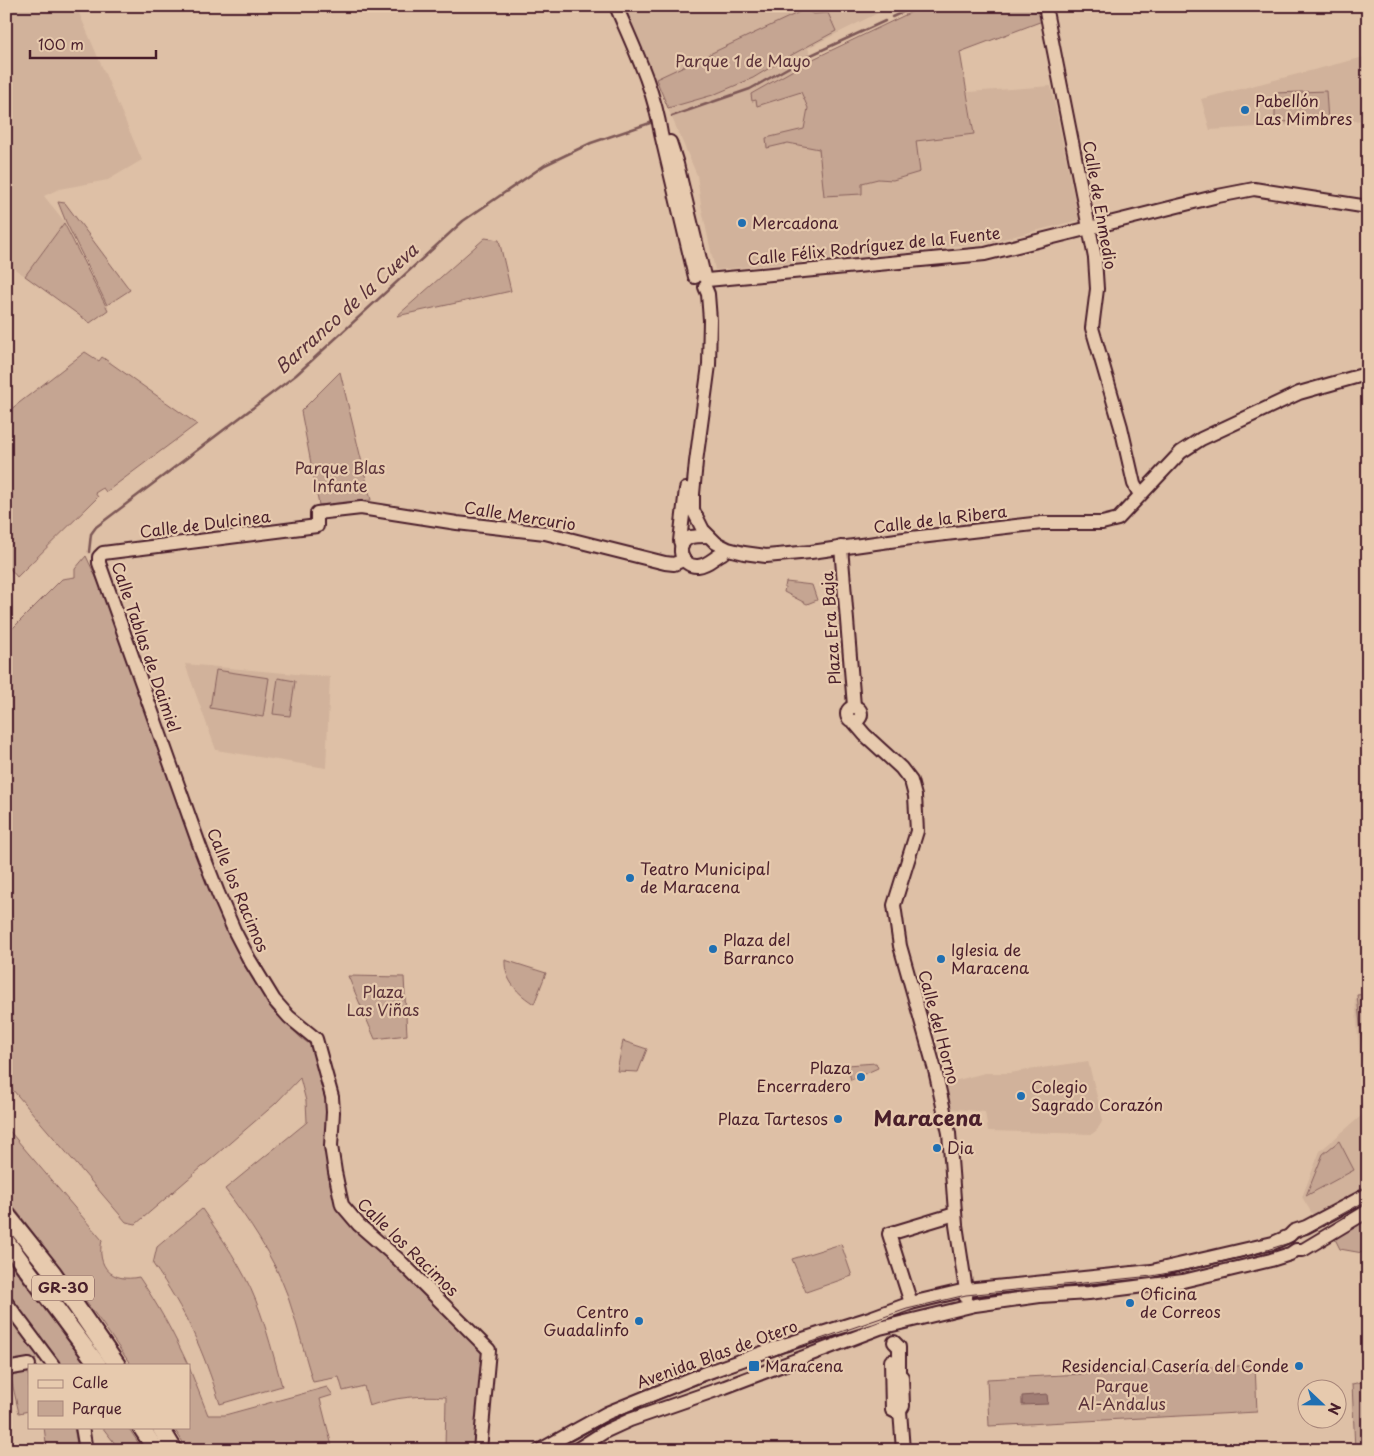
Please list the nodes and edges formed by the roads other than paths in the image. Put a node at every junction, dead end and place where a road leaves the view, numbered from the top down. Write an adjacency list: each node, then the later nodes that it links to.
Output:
1 (616, 6): 5 (street)
2 (1045, 6): 4 (street, Calle de Enmedio)
3 (1368, 207): 4 (street, Calle Félix Rodríguez de la Fuente)
4 (1090, 227): 5 (street, Calle Félix Rodríguez de la Fuente); 7 (street, Calle de Enmedio)
5 (702, 282): 8 (street); 10 (street, Calle de la Ribera)
6 (1368, 375): 7 (street)
7 (1140, 496): 12 (street, Calle de la Ribera)
8 (684, 504): 10 (street); 11 (street)
9 (317, 519): 15 (street, Calle de Dulcinea); 16 (street, Calle Mercurio)
10 (707, 539): 11 (street); 13 (street, Calle de la Ribera); 14 (street, Calle de la Ribera); 17 (street)
11 (682, 546): 16 (street)
12 (841, 547): 14 (street, Calle de la Ribera); 18 (street, Plaza Era Baja)
13 (723, 553): 14 (street, Calle de la Ribera); 17 (street)
14 (766, 556)
15 (99, 557): 19 (street, Calle Tablas de Daimiel)
16 (683, 560): 17 (street)
17 (702, 565)
18 (853, 721): 23 (street, Calle del Horno)
19 (164, 748): 45 (street, Calle los Racimos)
20 (1368, 1194): 24 (street, Avenida Blas de Otero)
21 (1368, 1211): 26 (street)
22 (6, 1214): 36 (highway, GR-30)
23 (955, 1214): 28 (street, Calle del Horno); 30 (street)
24 (1294, 1233): 26 (street); 27 (street); 28 (street, Avenida Blas de Otero)
25 (6, 1241): 35 (highway, GR-30)
26 (1309, 1246): 27 (street)
27 (1296, 1250): 31 (street, Avenida Blas de Otero)
28 (966, 1290): 30 (street, Avenida Blas de Otero); 31 (street)
29 (6, 1302): 34 (street)
30 (911, 1302): 32 (street, Avenida Blas de Otero); 33 (street)
31 (961, 1309): 33 (street, Avenida Blas de Otero)
32 (890, 1310): 33 (street); 46 (street, Avenida Blas de Otero)
33 (894, 1325): 47 (street, Avenida Blas de Otero); 48 (street)
34 (52, 1363)
35 (97, 1364)
36 (117, 1364)
37 (28, 1365): 38 (street)
38 (6, 1369)
39 (82, 1428): 42 (street)
40 (142, 1428): 43 (highway)
41 (161, 1428): 44 (highway)
42 (86, 1450)
43 (156, 1450)
44 (174, 1450)
45 (480, 1450)
46 (540, 1450)
47 (576, 1450)
48 (904, 1450)

